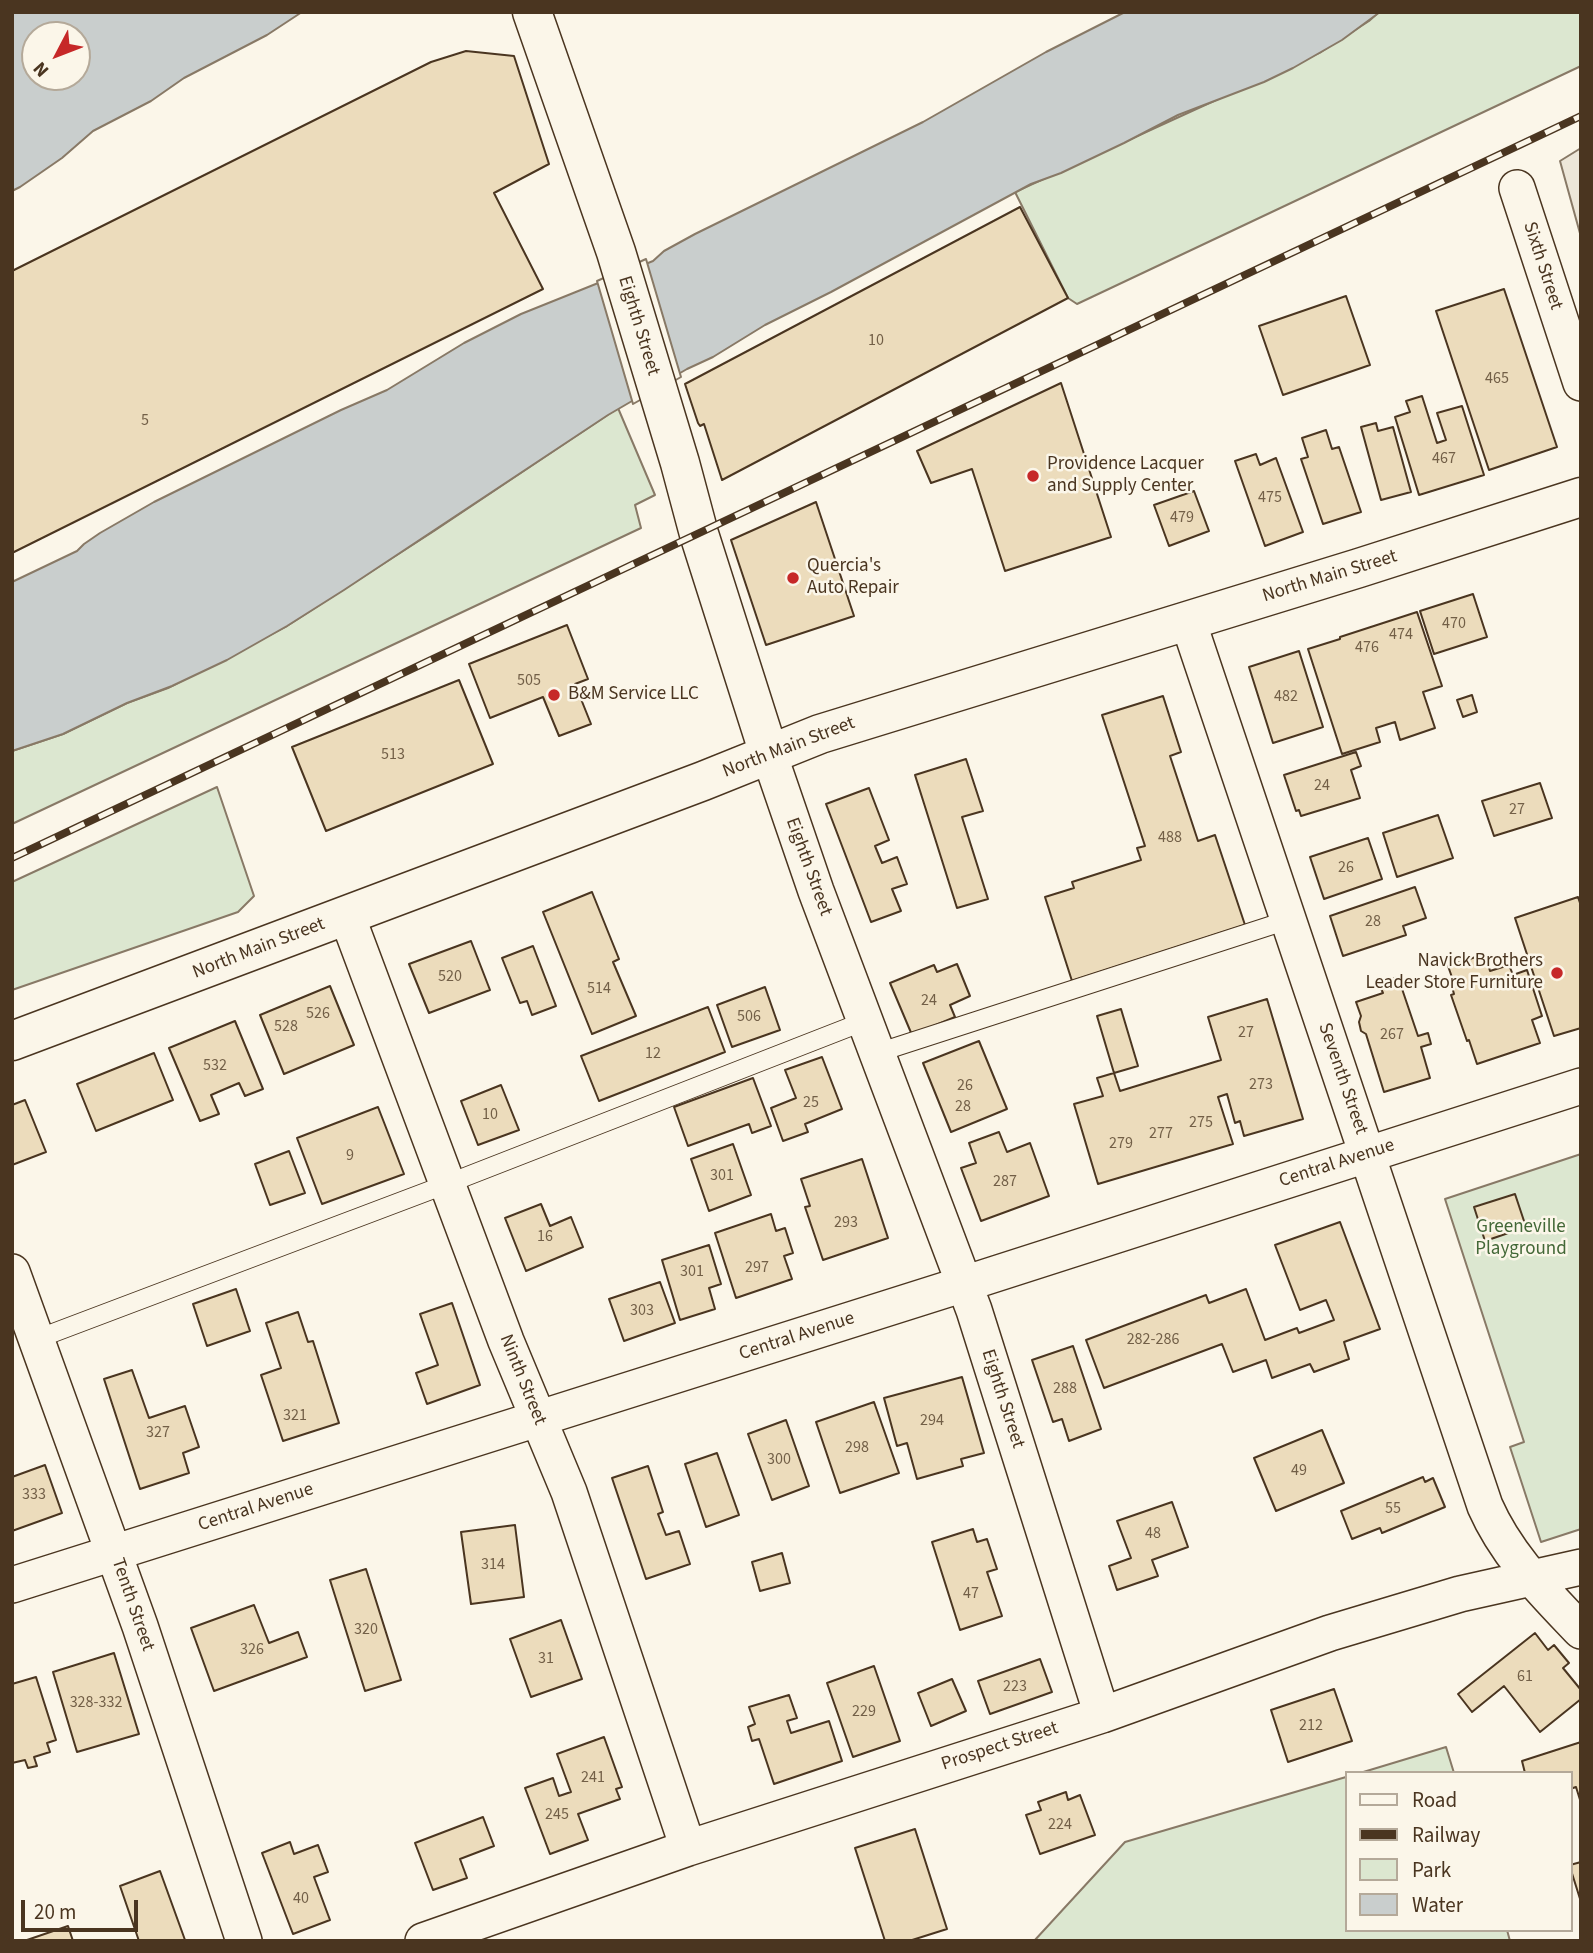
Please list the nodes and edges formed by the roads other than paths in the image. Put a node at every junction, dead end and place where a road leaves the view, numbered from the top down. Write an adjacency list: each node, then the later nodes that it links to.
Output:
1 (532, 12): 6 (main road, Eighth Street)
2 (1517, 188): 3 (street, Sixth Street)
3 (1581, 383)
4 (1581, 497): 5 (main road, North Main Street)
5 (1188, 621): 6 (main road, North Main Street); 8 (street, Seventh Street)
6 (769, 754): 7 (main road, North Main Street); 9 (street, Eighth Street)
7 (347, 916): 10 (main road, North Main Street); 14 (street, Ninth Street)
8 (1288, 920): 11 (lane); 13 (street, Seventh Street)
9 (864, 1021): 11 (street, Eighth Street); 14 (lane)
10 (12, 1041)
11 (877, 1053): 16 (street, Eighth Street)
12 (1581, 1086): 13 (street, Central Avenue)
13 (1367, 1154): 16 (street, Central Avenue); 21 (street, Seventh Street)
14 (447, 1184): 17 (lane); 18 (street, Ninth Street)
15 (12, 1272): 17 (street, Tenth Street)
16 (964, 1284): 18 (street, Central Avenue); 24 (street, Eighth Street)
17 (37, 1339): 19 (street, Tenth Street)
18 (538, 1419): 19 (street, Central Avenue); 25 (street, Ninth Street)
19 (114, 1553): 22 (street, Central Avenue); 26 (street, Tenth Street)
20 (1581, 1567): 21 (street, Prospect Street)
21 (1530, 1578): 23 (street, Seventh Street); 24 (street, Prospect Street)
22 (12, 1585)
23 (1581, 1631)
24 (1102, 1715): 25 (street, Prospect Street)
25 (688, 1847): 27 (street, Prospect Street)
26 (244, 1941)
27 (423, 1941)

